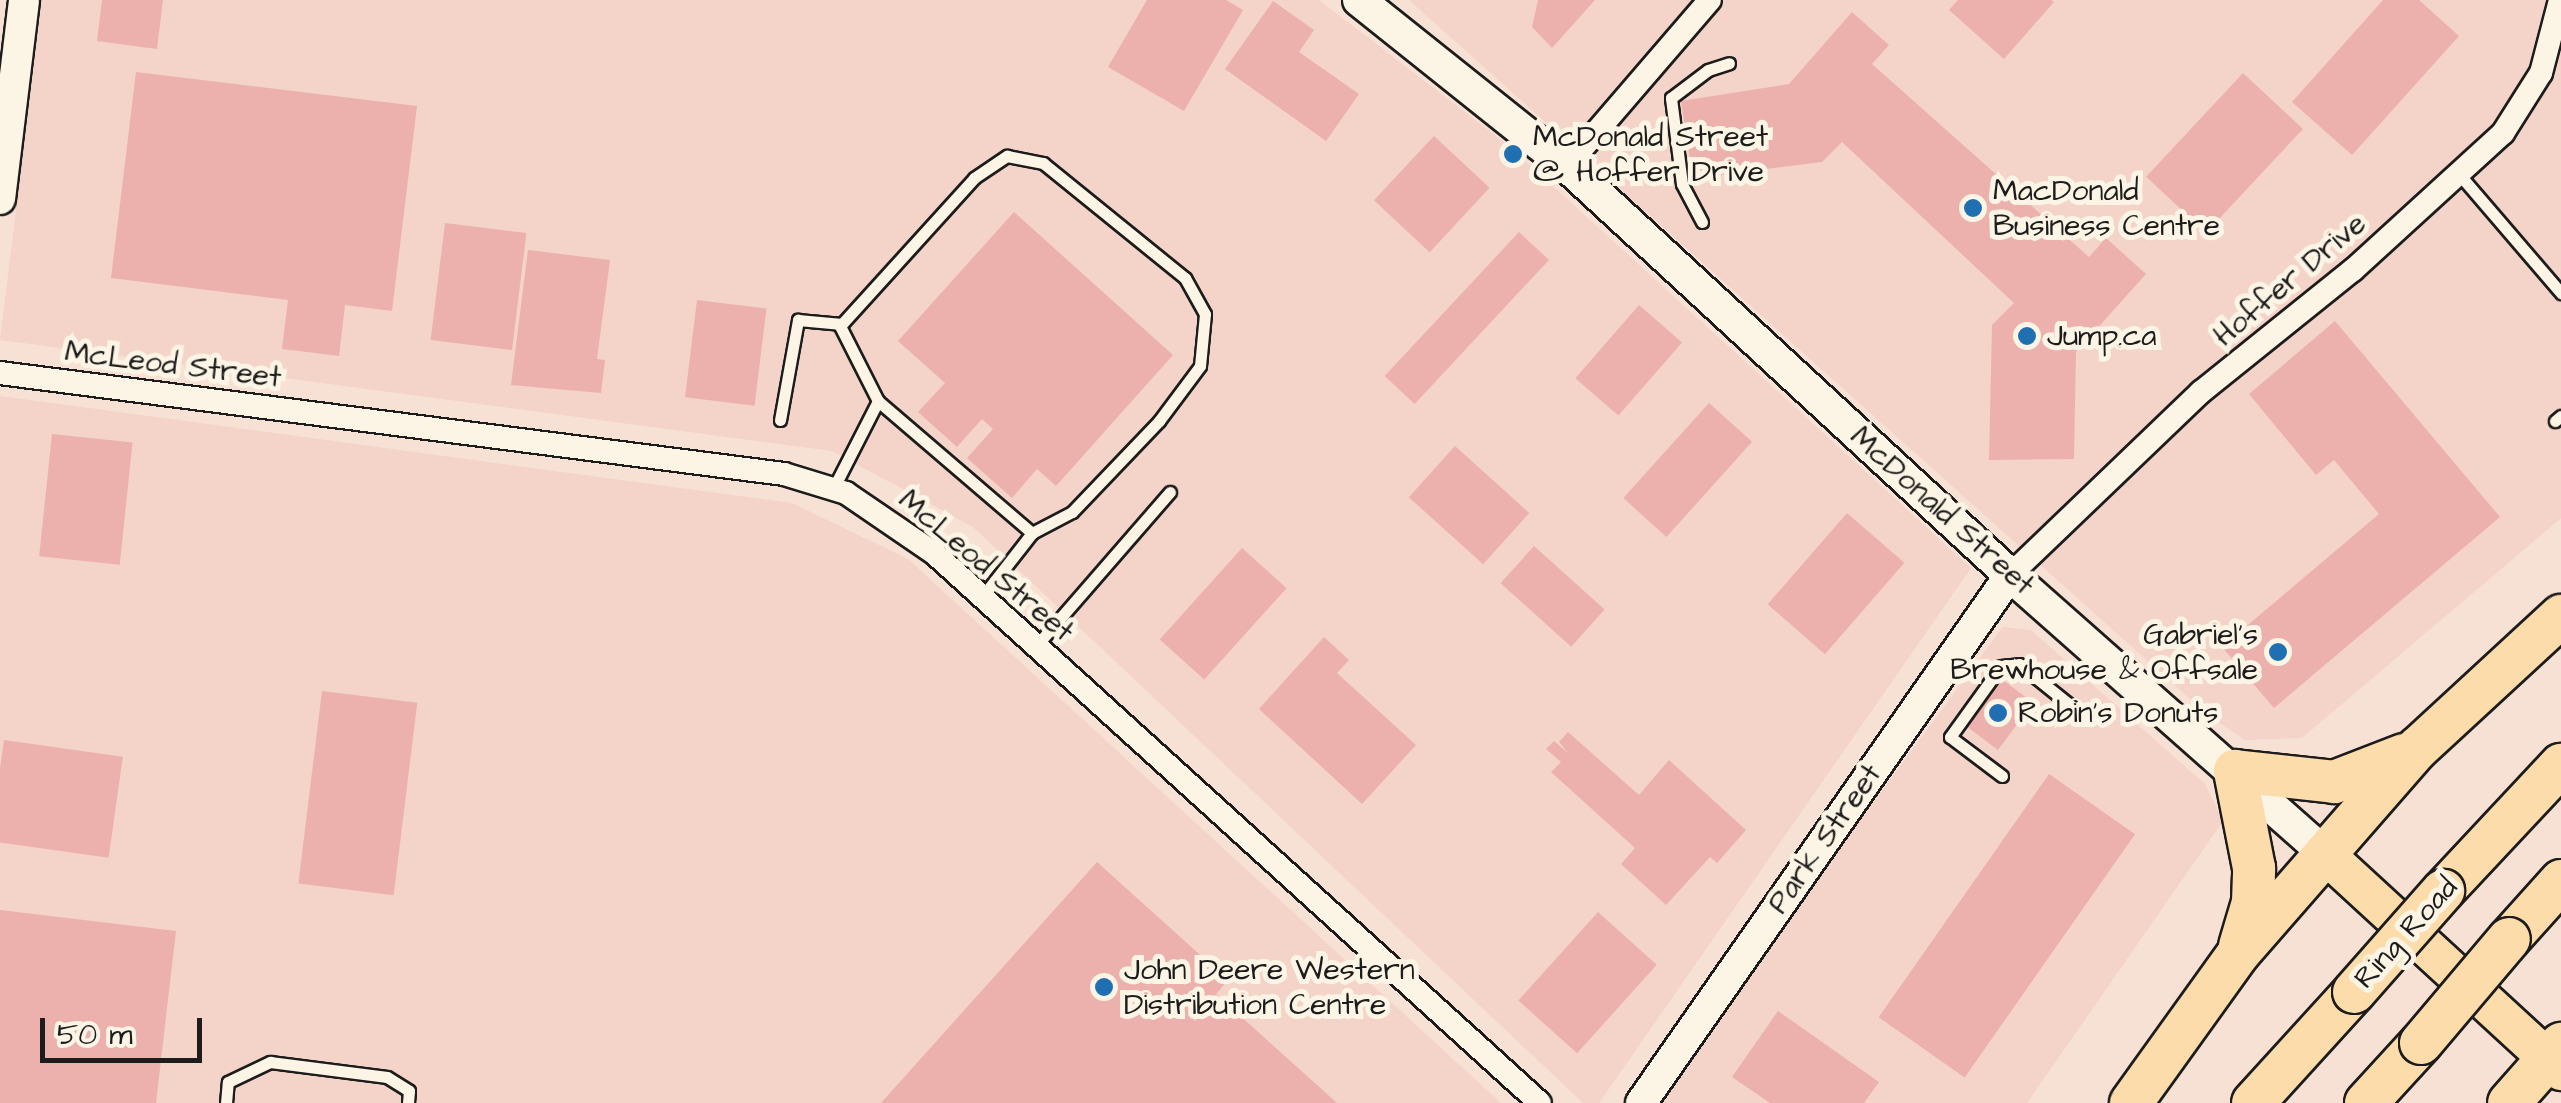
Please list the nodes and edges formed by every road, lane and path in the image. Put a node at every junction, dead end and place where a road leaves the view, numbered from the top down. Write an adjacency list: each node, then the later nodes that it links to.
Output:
1 (24, 0): 8 (street)
2 (1359, 0): 6 (main road, McDonald Street)
3 (1710, 0): 6 (street)
4 (2560, 0): 7 (street, Hoffer Drive)
5 (1728, 63): 9 (lane)
6 (1567, 166): 18 (main road, McDonald Street)
7 (2458, 174): 10 (lane); 18 (street, Hoffer Drive)
8 (0, 199)
9 (1702, 222)
10 (2561, 293)
11 (842, 324): 13 (lane); 14 (lane); 17 (lane)
12 (0, 373): 15 (street, McLeod Street)
13 (878, 401): 15 (lane); 17 (lane)
14 (780, 420)
15 (833, 489): 19 (street, McLeod Street)
16 (1170, 492): 21 (lane)
17 (1032, 534): 19 (lane)
18 (2010, 574): 25 (main road, McDonald Street); 34 (street, Park Street)
19 (982, 597): 21 (street, McLeod Street)
20 (2561, 616): 23 (highway)
21 (1036, 646): 33 (street, McLeod Street)
22 (2080, 712): 26 (lane)
23 (2418, 748): 25 (highway); 27 (highway)
24 (2561, 765): 36 (highway, Ring Road, bridge)
25 (2235, 771): 27 (main road, McDonald Street); 29 (highway)
26 (2002, 776)
27 (2325, 854): 29 (highway); 30 (main road, McDonald Street)
28 (2561, 882): 37 (highway, bridge)
29 (2238, 954): 35 (highway)
30 (2557, 1058): 38 (highway)
31 (226, 1103): 32 (lane)
32 (408, 1103)
33 (1540, 1103)
34 (1641, 1103)
35 (2131, 1103)
36 (2253, 1103)
37 (2366, 1103)
38 (2509, 1103)

